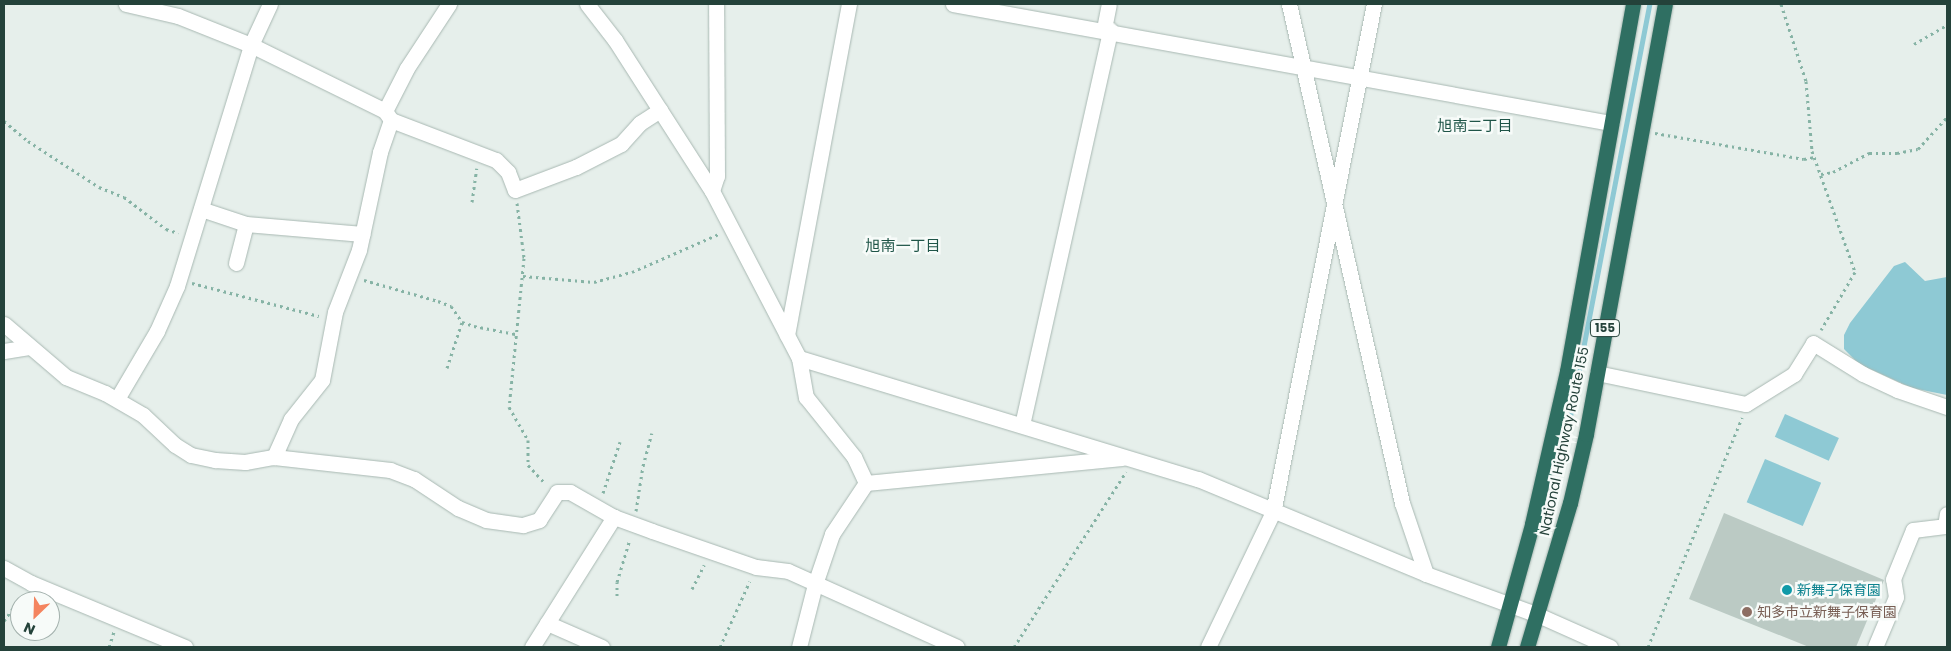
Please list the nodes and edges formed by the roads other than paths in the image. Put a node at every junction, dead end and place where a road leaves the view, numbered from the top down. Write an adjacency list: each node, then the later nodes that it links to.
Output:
1 (126, 4): 14 (street)
2 (270, 4): 14 (street)
3 (449, 4): 18 (street)
4 (587, 4): 17 (street)
5 (716, 4): 20 (street)
6 (849, 4): 27 (street)
7 (953, 4): 13 (street)
8 (1109, 4): 13 (street)
9 (1289, 4): 15 (street)
10 (1374, 4): 16 (street)
11 (1634, 4): 19 (highway, National Highway Route 155 / 155)
12 (1665, 4): 31 (highway, National Highway Route 155 / 155)
13 (1107, 30): 15 (street); 34 (street)
14 (251, 45): 18 (street); 21 (street)
15 (1301, 66): 16 (street); 22 (street)
16 (1359, 77): 19 (street); 22 (street)
17 (660, 110): 18 (street); 20 (street)
18 (388, 115): 24 (street)
19 (1611, 123): 44 (highway, National Highway Route 155 / 155)
20 (712, 191): 27 (street)
21 (201, 209): 23 (street); 32 (street)
22 (1334, 211): 38 (street); 42 (street)
23 (246, 224): 24 (street); 25 (street)
24 (363, 234): 35 (street)
25 (236, 263)
26 (4, 324): 28 (street)
27 (787, 335): 30 (street)
28 (29, 347): 29 (street); 32 (street)
29 (4, 351)
30 (799, 358): 34 (street); 37 (street)
31 (1597, 373): 33 (street); 45 (highway, National Highway Route 155 / 155)
32 (117, 400): 35 (street)
33 (1947, 407)
34 (1022, 424): 36 (street)
35 (274, 457): 39 (street)
36 (1132, 458): 37 (street); 38 (street)
37 (866, 483): 43 (street)
38 (1273, 512): 42 (street); 52 (street)
39 (614, 517): 43 (street); 46 (street)
40 (1946, 520): 56 (street)
41 (4, 568): 47 (street)
42 (1426, 574): 44 (street)
43 (814, 584): 50 (street); 51 (street)
44 (1510, 604): 45 (street); 53 (highway, National Highway Route 155 / 155)
45 (1538, 615): 54 (highway, National Highway Route 155 / 155); 55 (street)
46 (547, 623): 48 (street); 49 (street)
47 (185, 647)
48 (532, 647)
49 (602, 647)
50 (799, 647)
51 (957, 647)
52 (1208, 647)
53 (1498, 647)
54 (1527, 647)
55 (1610, 647)
56 (1875, 647)

